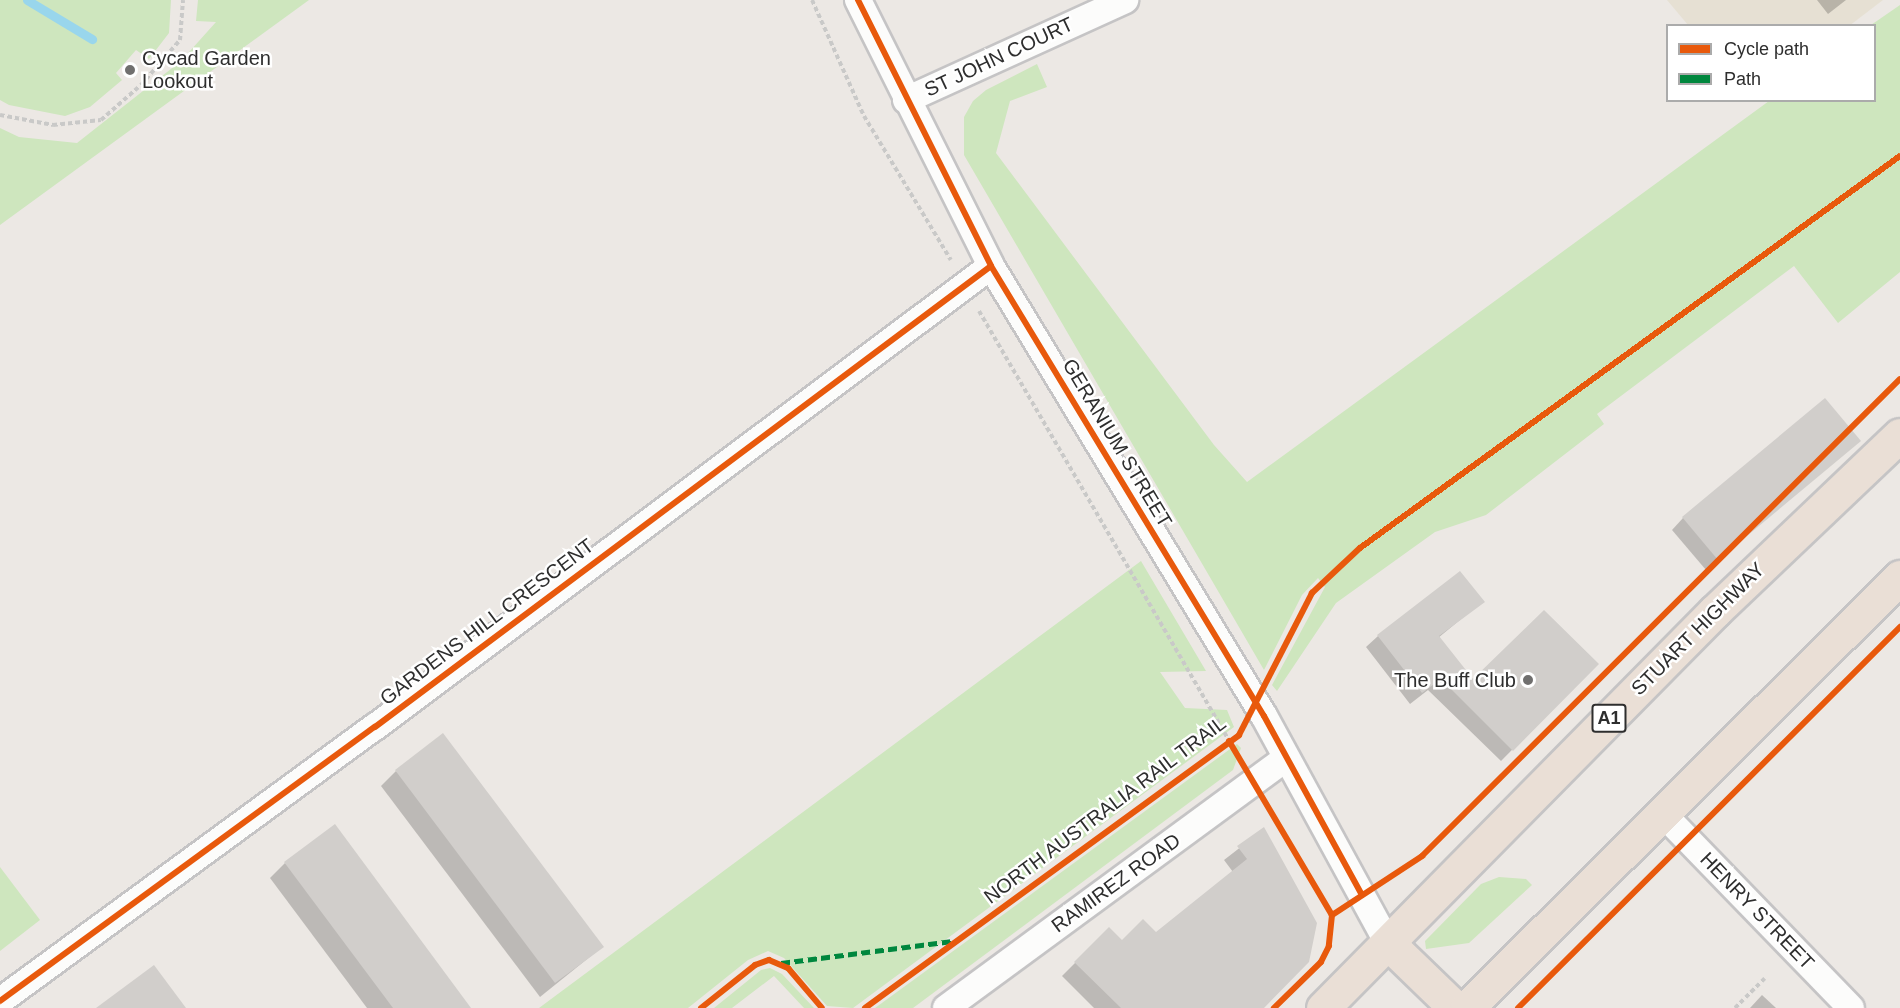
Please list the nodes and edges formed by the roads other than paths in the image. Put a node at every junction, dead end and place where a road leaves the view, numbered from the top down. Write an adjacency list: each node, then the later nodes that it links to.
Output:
1 (858, 0): 3 (street, GERANIUM STREET)
2 (1125, 0): 3 (street, ST JOHN COURT)
3 (906, 100): 4 (street, GERANIUM STREET)
4 (991, 266): 7 (street, GERANIUM STREET); 10 (street, GARDENS HILL CRESCENT)
5 (1900, 435): 9 (highway, STUART HIGHWAY / A1)
6 (1900, 577): 8 (highway)
7 (1286, 758): 9 (street, GERANIUM STREET); 11 (street, RAMIREZ ROAD)
8 (1663, 814): 14 (highway); 15 (street, HENRY STREET)
9 (1388, 943): 12 (highway, STUART HIGHWAY / A1); 13 (highway)
10 (0, 1001)
11 (946, 1008)
12 (1323, 1008)
13 (1455, 1008)
14 (1467, 1008)
15 (1851, 1008)

